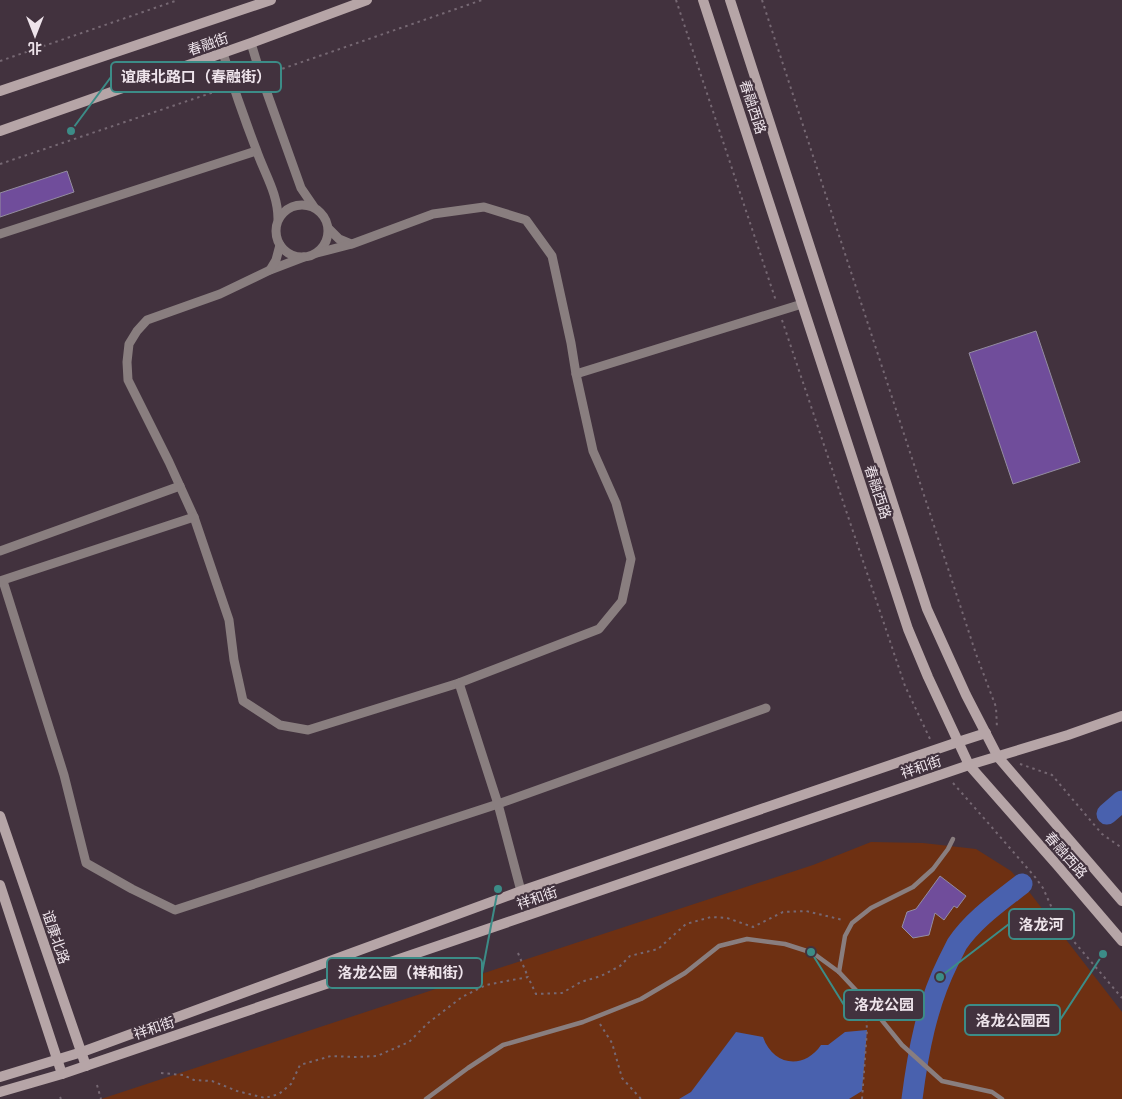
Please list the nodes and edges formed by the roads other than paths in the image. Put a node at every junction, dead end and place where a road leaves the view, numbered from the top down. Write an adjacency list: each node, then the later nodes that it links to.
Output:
1 (271, 0): 7 (main road, 春融街)
2 (368, 0): 5 (main road, 春融街)
3 (702, 0): 19 (main road, 春融西路)
4 (731, 2): 28 (main road, 春融西路)
5 (252, 43): 6 (main road, 春融街); 10 (street)
6 (223, 53): 8 (main road, 春融街); 9 (street)
7 (0, 91)
8 (0, 131)
9 (256, 151): 11 (street); 13 (street)
10 (314, 207): 11 (street); 12 (street)
11 (278, 219): 15 (street)
12 (329, 229): 14 (street); 16 (street)
13 (0, 234)
14 (352, 244): 16 (street); 20 (street)
15 (280, 245): 17 (street); 18 (street)
16 (317, 253): 17 (street)
17 (304, 257): 18 (street)
18 (270, 270): 21 (street)
19 (802, 304): 20 (street); 29 (main road, 春融西路)
20 (576, 374): 25 (street)
21 (180, 486): 22 (street); 23 (street)
22 (194, 517): 24 (street); 25 (street)
23 (0, 551)
24 (1, 581): 32 (street)
25 (459, 683): 32 (street)
26 (766, 708): 32 (street)
27 (1122, 716): 30 (main road, 祥和街)
28 (992, 733): 29 (main road, 祥和街); 30 (main road, 春融西路)
29 (958, 742): 31 (main road, 春融西路); 36 (main road, 祥和街)
30 (998, 757): 31 (main road, 祥和街); 37 (main road, 春融西路)
31 (969, 765): 38 (main road, 春融西路); 42 (main road, 祥和街)
32 (498, 804): 36 (street)
33 (0, 816): 40 (main road, 谊康北路)
34 (953, 838): 39 (lane)
35 (0, 885): 41 (main road)
36 (521, 891): 40 (main road, 祥和街)
37 (1122, 901)
38 (1122, 941)
39 (839, 972): 46 (lane); 47 (lane)
40 (82, 1052): 41 (main road, 祥和街); 42 (main road, 谊康北路)
41 (57, 1060): 43 (main road); 44 (main road, 祥和街)
42 (86, 1066): 43 (main road, 祥和街)
43 (62, 1074): 45 (main road, 祥和街)
44 (0, 1076)
45 (0, 1092)
46 (426, 1099)
47 (1002, 1099)

